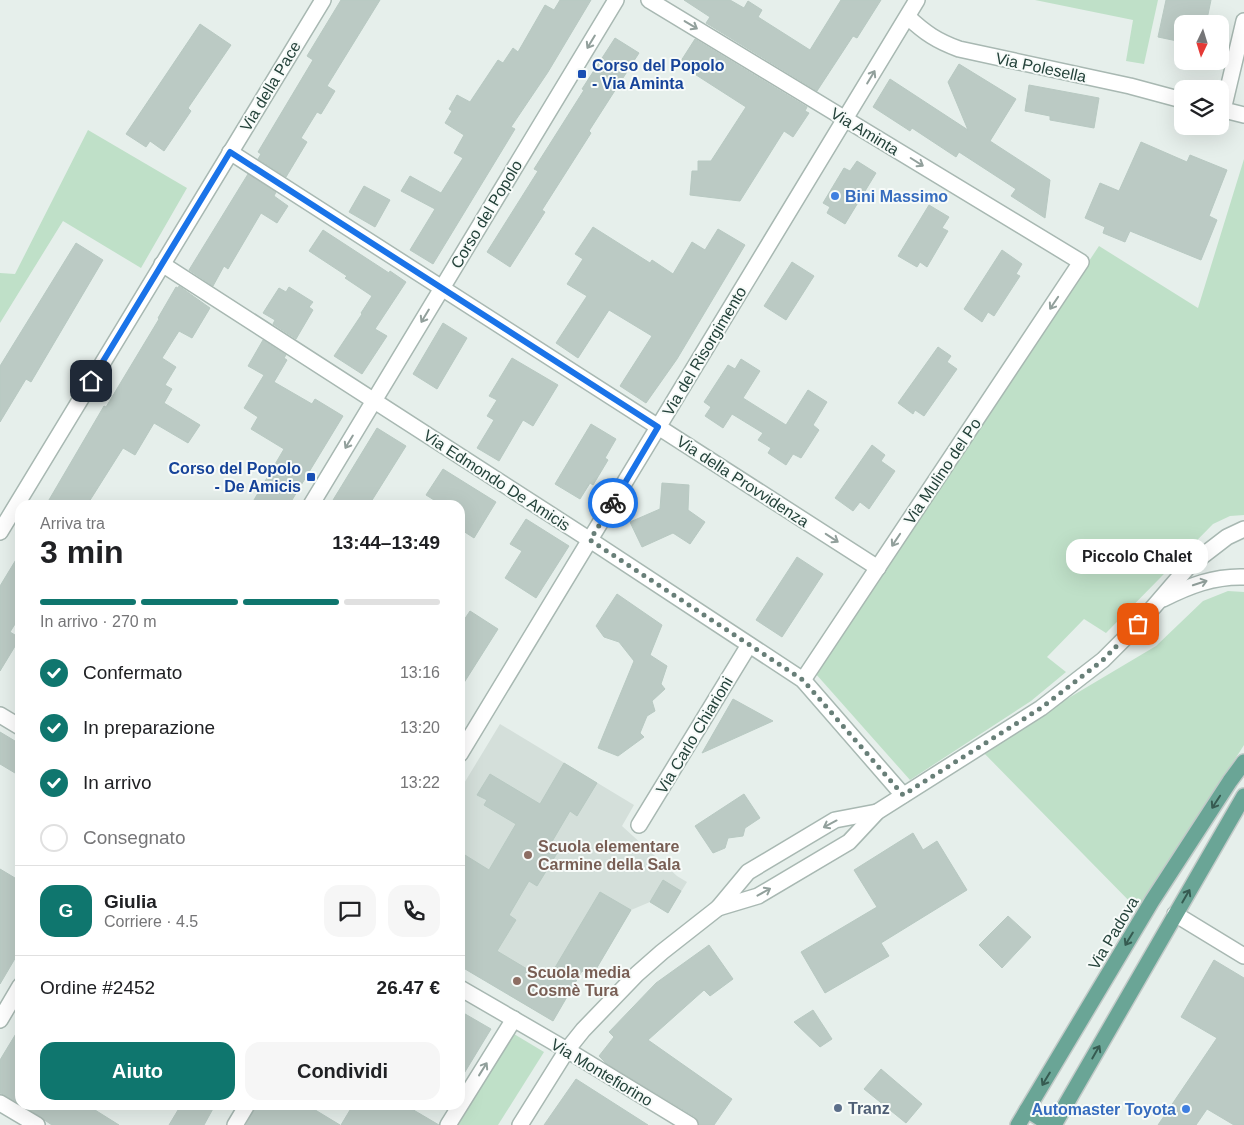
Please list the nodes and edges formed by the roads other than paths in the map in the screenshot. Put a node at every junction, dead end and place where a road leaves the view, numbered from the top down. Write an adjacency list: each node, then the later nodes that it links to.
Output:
1 (323, 0): 12 (street, Via della Pace)
2 (616, 0): 15 (street, Corso del Popolo, one-way to 15)
3 (650, 0): 11 (street, Via Aminta, one-way to 11)
4 (917, 0): 5 (street, Via del Risorgimento)
5 (908, 17): 8 (street, Via Polesella); 11 (street, Via del Risorgimento, one-way to 5)
6 (1244, 21): 7 (street)
7 (1229, 82)
8 (1174, 98)
9 (1229, 111): 10 (street)
10 (1244, 114)
11 (846, 118): 13 (street, Via Aminta, one-way to 13); 17 (street, Via del Risorgimento)
12 (230, 152): 14 (street, Via della Pace); 15 (street, Via della Provvidenza)
13 (1081, 262): 26 (street, Via Mulino del Po, one-way to 26)
14 (162, 264): 16 (street, Via Edmondo De Amicis); 18 (street, Via della Pace)
15 (442, 288): 16 (street, Corso del Popolo, one-way to 16); 17 (street, Via della Provvidenza)
16 (374, 401): 19 (street, Corso del Popolo, one-way to 19); 24 (street, Via Edmondo De Amicis)
17 (658, 427): 24 (street, Via del Risorgimento); 26 (street, Via della Provvidenza, one-way to 26)
18 (19, 500)
19 (314, 500)
20 (15, 507): 22 (street, Via della Pace)
21 (1244, 530): 25 (street)
22 (0, 532)
23 (1244, 537): 25 (street)
24 (590, 540): 29 (street, Via Edmondo De Amicis); 33 (street, Via del Risorgimento)
25 (1213, 549): 28 (street)
26 (878, 568): 30 (street, Via Mulino del Po)
27 (1244, 577): 28 (street, one-way to 27)
28 (1159, 601): 35 (street)
29 (749, 645): 30 (street, Via Edmondo De Amicis); 38 (street, Via Carlo Chiarioni)
30 (803, 680): 35 (street, Via Edmondo De Amicis)
31 (0, 715): 32 (street)
32 (15, 724)
33 (465, 746)
34 (1244, 762): 39 (main road, Via Padova, one-way to 39)
35 (903, 795): 37 (street)
36 (1244, 796): 41 (main road, one-way to 36)
37 (877, 812): 40 (street, one-way to 37); 40 (street, one-way to 40)
38 (639, 825)
39 (1152, 901): 41 (main road); 52 (main road, Via Padova, one-way to 52)
40 (718, 908): 47 (street)
41 (1175, 914): 42 (street); 59 (main road, one-way to 41)
42 (1244, 956)
43 (465, 991): 45 (street, Via Montefiorino)
44 (15, 994): 46 (street)
45 (514, 1019): 47 (street, Via Montefiorino); 48 (street, one-way to 45)
46 (0, 1020)
47 (567, 1050): 56 (street); 57 (street, Via Montefiorino)
48 (465, 1098)
49 (0, 1103): 53 (street)
50 (244, 1110): 54 (street)
51 (457, 1110): 55 (street, one-way to 51)
52 (1027, 1110): 58 (main road, Via Padova); 59 (main road)
53 (37, 1125)
54 (235, 1125)
55 (448, 1125)
56 (520, 1125)
57 (690, 1125)
58 (1018, 1125)
59 (1053, 1125)

